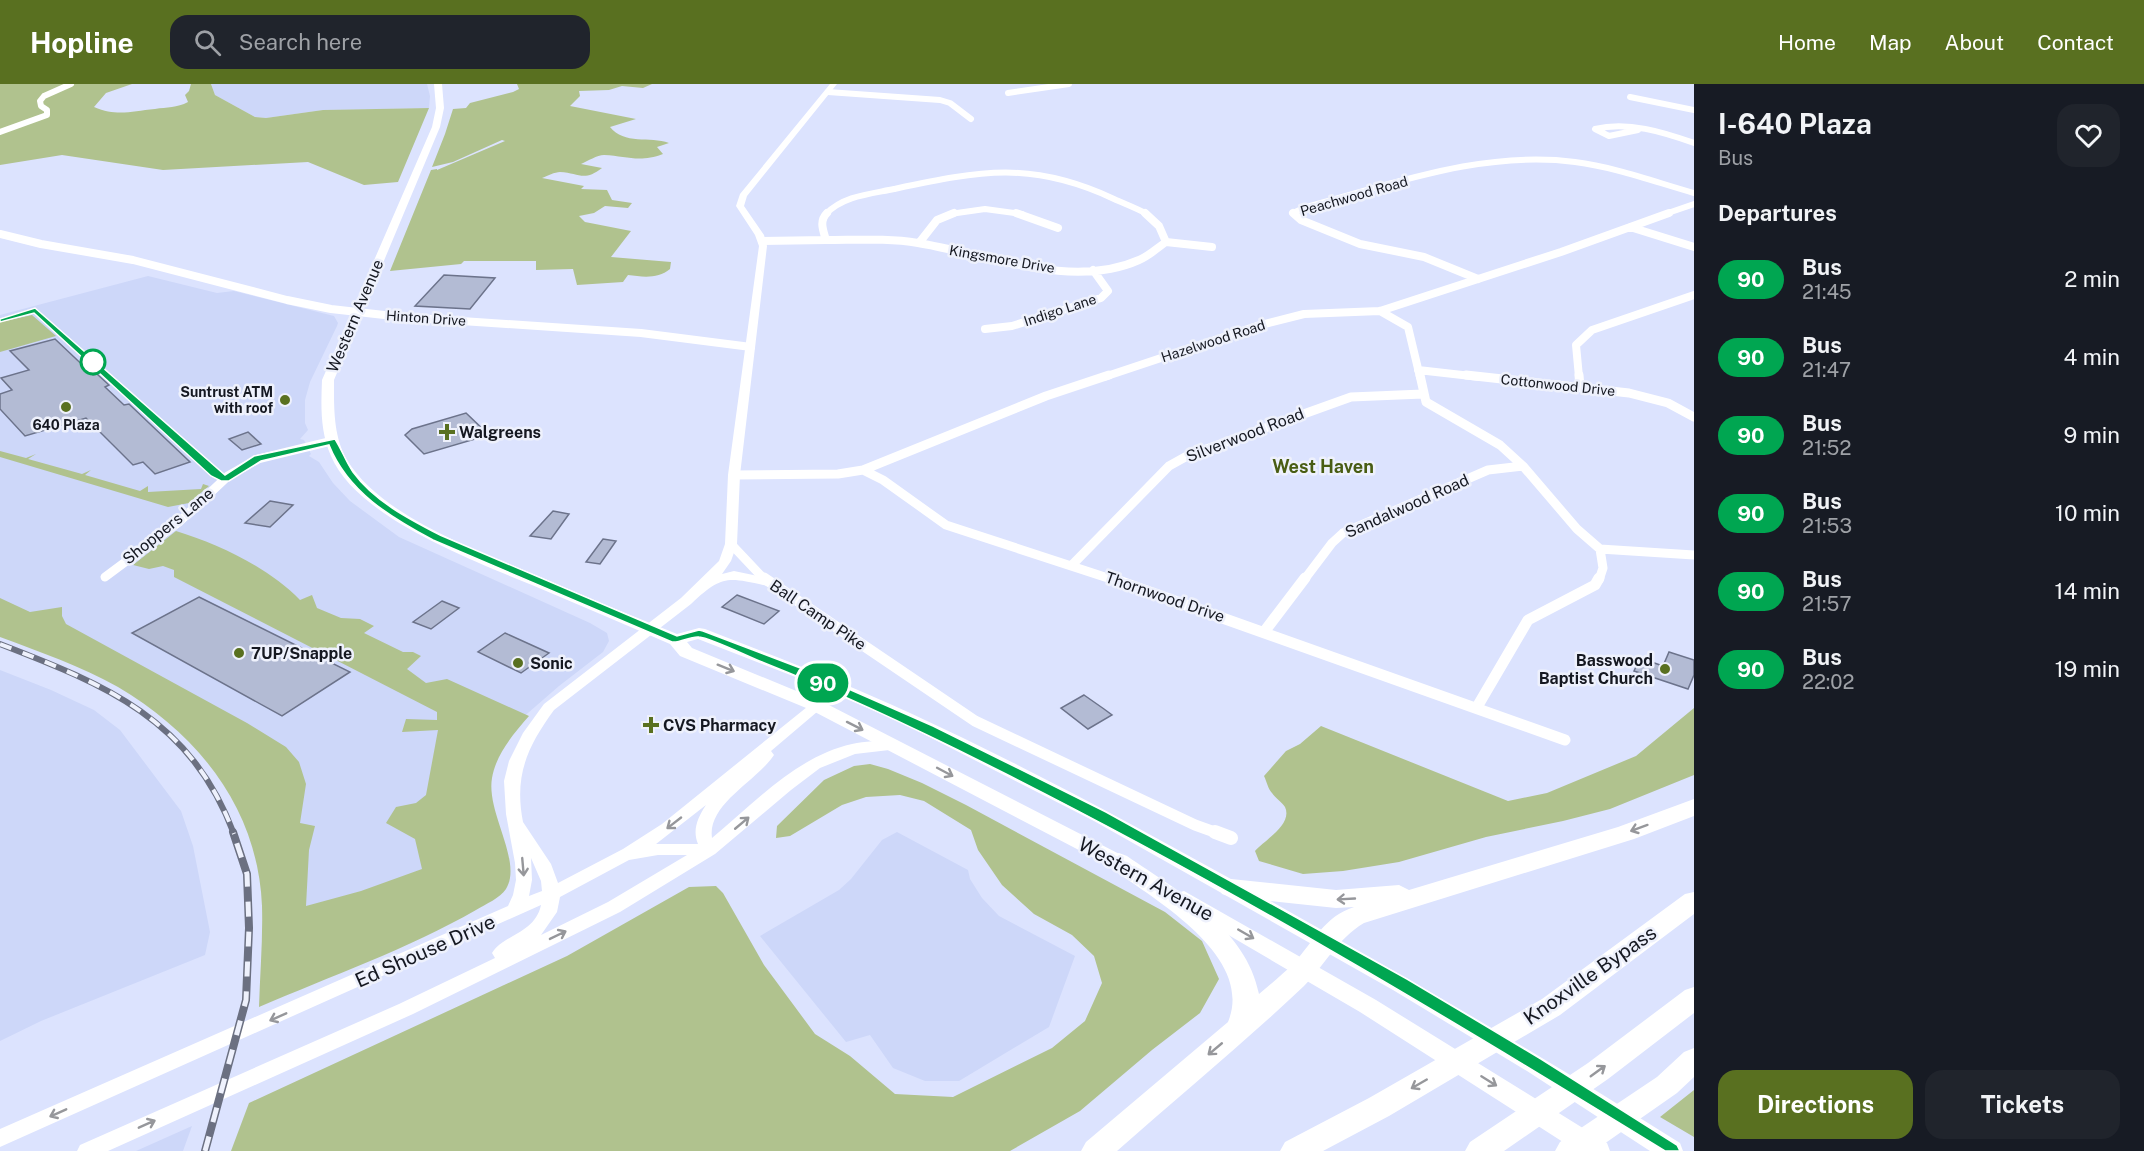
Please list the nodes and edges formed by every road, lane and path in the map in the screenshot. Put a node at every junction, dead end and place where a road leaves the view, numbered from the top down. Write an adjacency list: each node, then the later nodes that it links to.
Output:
1 (71, 84): 10 (street)
2 (438, 84): 27 (main road, Western Avenue)
3 (1069, 84): 5 (street)
4 (831, 88): 8 (street); 19 (street)
5 (1008, 93)
6 (1630, 97): 7 (street)
7 (1694, 110)
8 (971, 119)
9 (1638, 130): 9 (street); 11 (street)
10 (0, 132)
11 (1694, 143)
12 (1694, 193): 24 (street, Peachwood Road)
13 (1694, 204): 14 (street, Hazelwood Road)
14 (1630, 227): 22 (street); 24 (street, Hazelwood Road)
15 (1058, 228): 20 (street)
16 (0, 234): 27 (street, Hinton Drive)
17 (826, 240): 18 (street); 19 (street, Kingsmore Drive); 20 (street, Kingsmore Drive)
18 (1166, 242): 21 (street); 23 (street, Kingsmore Drive)
19 (763, 243): 29 (street)
20 (919, 243): 23 (street, Kingsmore Drive)
21 (1212, 247)
22 (1694, 247)
23 (1093, 270): 28 (street, Indigo Lane)
24 (1478, 279): 26 (street, Hazelwood Road)
25 (1694, 295): 31 (street)
26 (1380, 311): 30 (street); 37 (street, Hazelwood Road)
27 (357, 312): 29 (street, Hinton Drive); 35 (main road, Western Avenue)
28 (984, 330)
29 (751, 347): 38 (street)
30 (1419, 370): 31 (street, Cottonwood Drive); 32 (street)
31 (1580, 387): 33 (street, Cottonwood Drive)
32 (1423, 394): 36 (street); 42 (street, Silverwood Road)
33 (1690, 409): 34 (street, Cottonwood Drive)
34 (1694, 417)
35 (332, 441): 43 (street, Shoppers Lane); 46 (main road, Western Avenue)
36 (1523, 466): 40 (street); 47 (street, Sandalwood Road)
37 (863, 470): 38 (street, Hazelwood Road); 42 (street, Thornwood Drive)
38 (734, 475): 39 (street)
39 (731, 544): 44 (street); 45 (street, Ball Camp Pike)
40 (1600, 549): 41 (street); 50 (street)
41 (1694, 555)
42 (1072, 565): 47 (street, Thornwood Drive)
43 (105, 577)
44 (707, 581): 45 (street); 46 (street)
45 (767, 582): 57 (street, Ball Camp Pike)
46 (649, 628): 48 (main road, Western Avenue); 56 (street)
47 (1264, 632): 50 (street, Thornwood Drive)
48 (676, 640): 49 (main road, Western Avenue, one-way to 49); 51 (main road, Western Avenue)
49 (817, 706): 51 (main road); 52 (street, Ed Shouse Drive); 54 (main road, Western Avenue, one-way to 54)
50 (1477, 707): 53 (street, Thornwood Drive)
51 (904, 717): 61 (main road, Western Avenue)
52 (777, 739): 58 (street); 59 (street, Ed Shouse Drive, one-way to 59)
53 (1565, 740)
54 (893, 745): 58 (street, one-way to 54); 60 (main road, Western Avenue, one-way to 60)
55 (1694, 807): 62 (highway, one-way to 62)
56 (516, 821): 63 (street); 65 (street, one-way to 65)
57 (1231, 838)
58 (709, 850): 59 (street); 69 (street, one-way to 58)
59 (620, 857): 63 (street, Ed Shouse Drive)
60 (1119, 862): 67 (main road, Western Avenue, one-way to 67); 70 (highway)
61 (1231, 888): 62 (highway, one-way to 61); 66 (main road, Western Avenue)
62 (1446, 888): 66 (highway)
63 (553, 893): 65 (street, Ed Shouse Drive); 69 (street)
64 (1694, 901): 75 (highway, Knoxville Bypass, one-way to 75)
65 (514, 911): 72 (street, Ed Shouse Drive, one-way to 72)
66 (1325, 941): 67 (highway); 79 (main road, Western Avenue)
67 (1305, 968): 70 (highway); 78 (main road, Western Avenue, one-way to 78)
68 (1694, 998): 76 (highway, one-way to 68)
69 (406, 1009): 73 (street, one-way to 69)
70 (1238, 1030): 74 (highway, one-way to 74)
71 (1694, 1062): 77 (highway)
72 (0, 1138)
73 (90, 1150)
74 (1096, 1151)
75 (1295, 1151)
76 (1480, 1151)
77 (1570, 1151)
78 (1599, 1151)
79 (1671, 1151)

